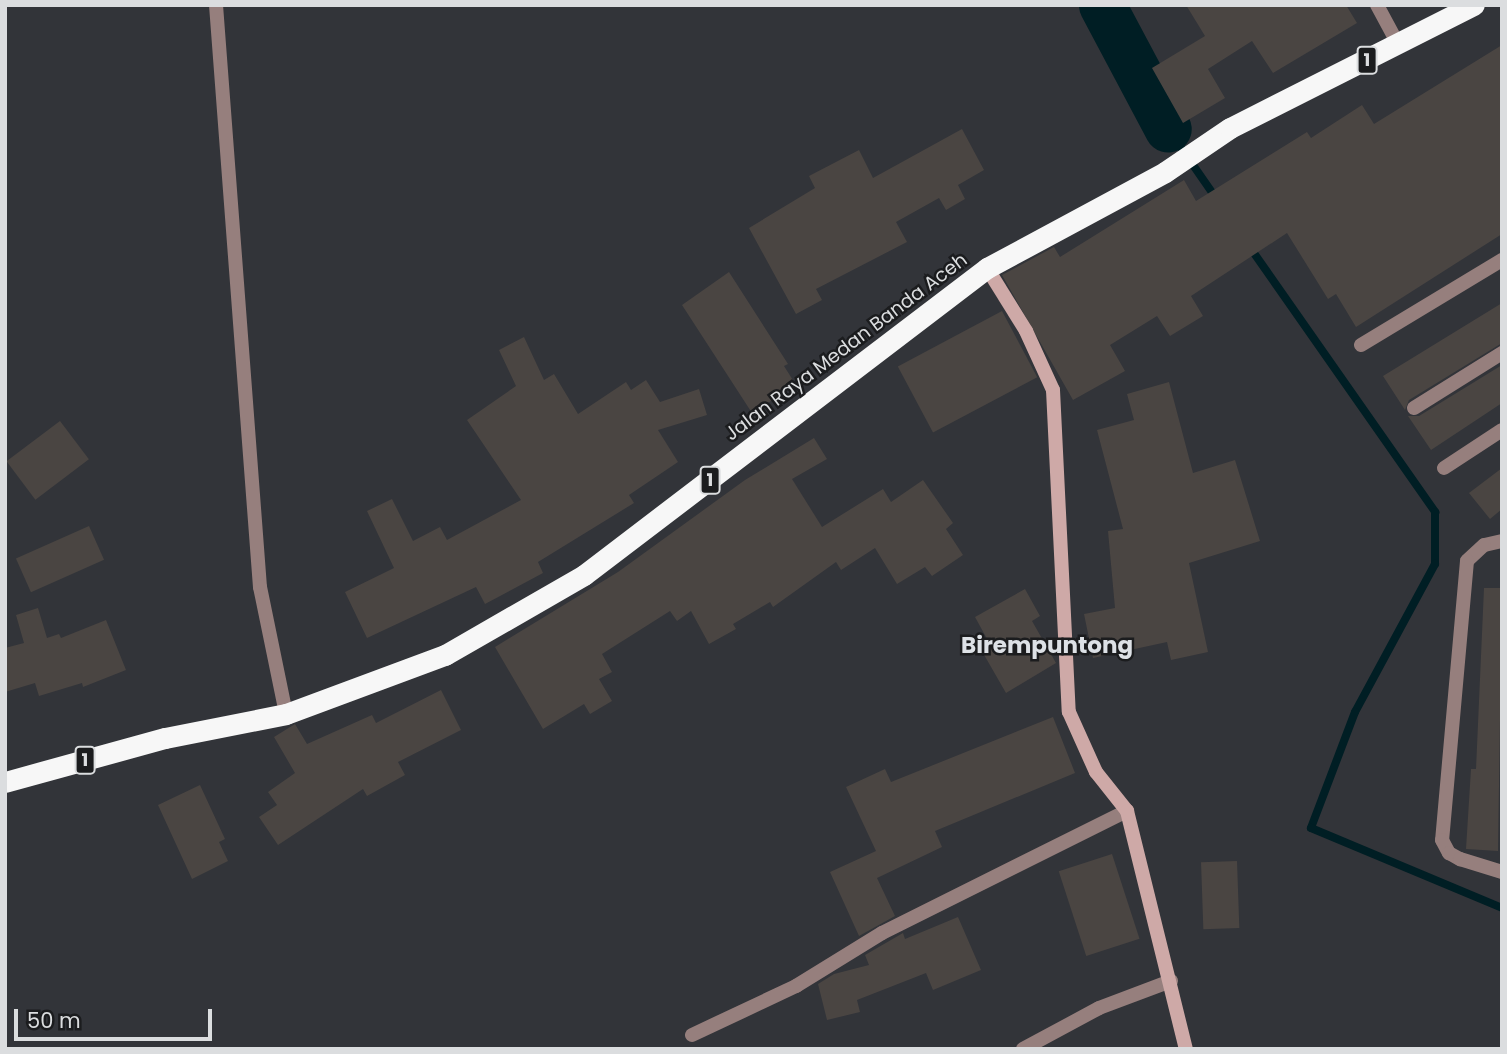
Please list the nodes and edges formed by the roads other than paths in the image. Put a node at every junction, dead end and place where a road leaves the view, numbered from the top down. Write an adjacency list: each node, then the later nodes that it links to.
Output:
1 (216, 5): 13 (street)
2 (1377, 5): 4 (street)
3 (1474, 5): 4 (highway, Jalan Raya Medan Banda Aceh / 1)
4 (1398, 44): 6 (highway, Jalan Raya Medan Banda Aceh / 1)
5 (1502, 260): 7 (street)
6 (987, 268): 13 (highway, Jalan Raya Medan Banda Aceh / 1); 15 (street)
7 (1361, 345)
8 (1502, 353): 9 (street)
9 (1414, 408)
10 (1502, 430): 11 (street)
11 (1444, 468)
12 (1502, 541): 16 (street)
13 (286, 714): 14 (highway, Jalan Raya Medan Banda Aceh / 1)
14 (5, 782)
15 (1128, 811): 17 (street); 18 (street)
16 (1502, 872)
17 (1171, 981): 19 (street); 20 (street)
18 (692, 1035)
19 (1023, 1049)
20 (1186, 1049)

